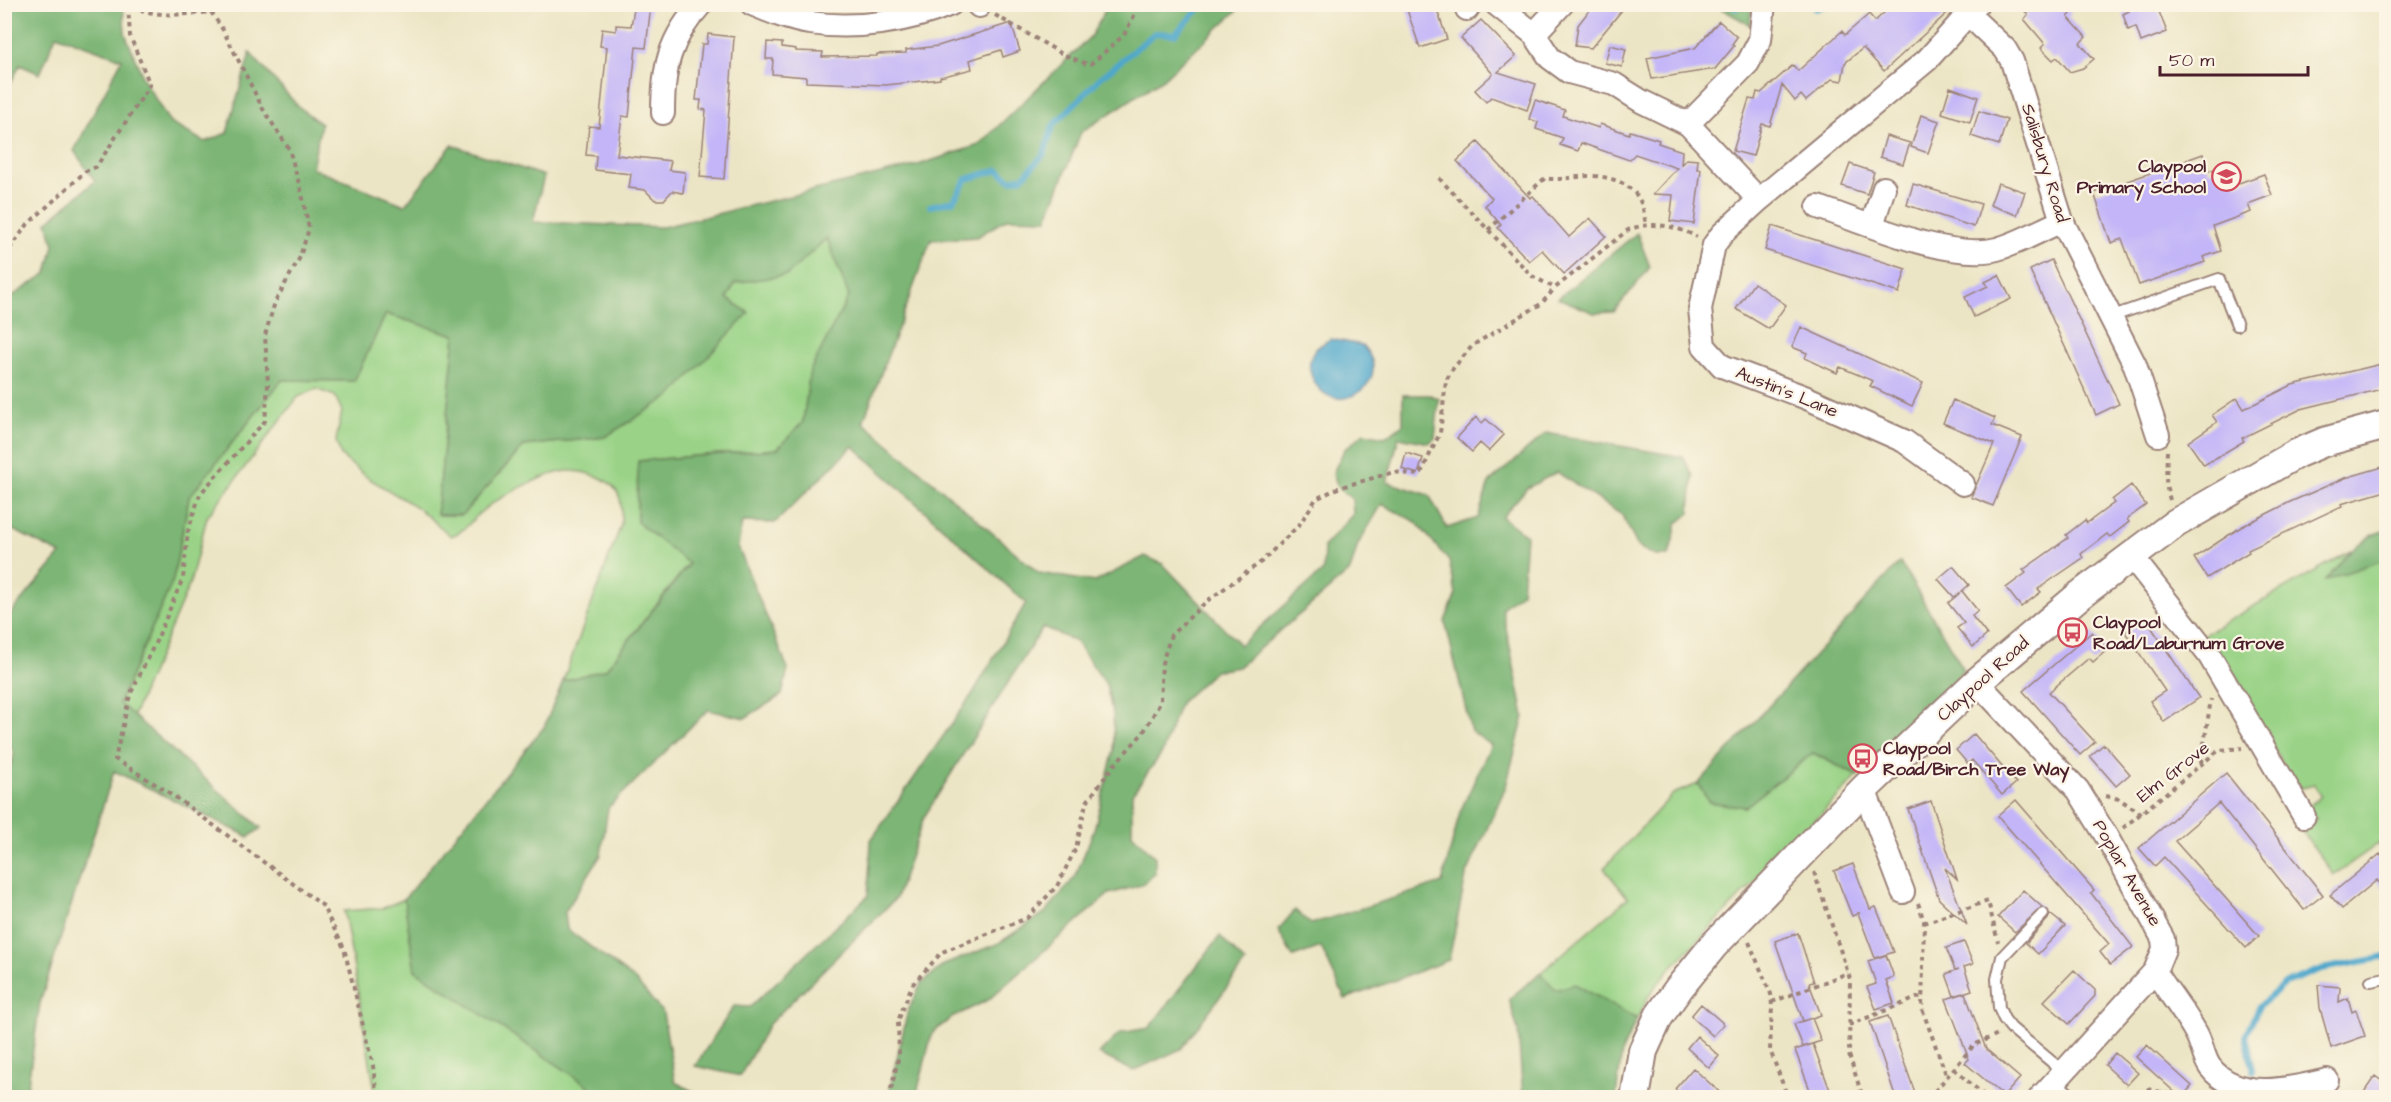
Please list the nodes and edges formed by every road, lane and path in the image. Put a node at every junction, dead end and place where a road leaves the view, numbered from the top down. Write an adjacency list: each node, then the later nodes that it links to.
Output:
1 (238, 4): 11 (path)
2 (701, 4): 13 (street)
3 (752, 4): 4 (street)
4 (951, 4)
5 (1140, 4): 9 (path)
6 (1496, 4): 12 (street)
7 (1562, 4): 12 (street)
8 (1764, 4): 14 (street)
9 (978, 5)
10 (1973, 10): 17 (street); 19 (street, Salisbury Road)
11 (211, 12): 24 (path); 62 (path)
12 (1534, 34): 14 (street)
13 (663, 117)
14 (1688, 124): 17 (street)
15 (1439, 178): 22 (path)
16 (1884, 188): 21 (street)
17 (1759, 200): 23 (street)
18 (1818, 207): 21 (street)
19 (2062, 221): 21 (street); 26 (street, Salisbury Road)
20 (1646, 224): 22 (path); 23 (path); 25 (path)
21 (1872, 225)
22 (1488, 230): 25 (path)
23 (1713, 245): 30 (street, Austin's Lane)
24 (4, 256)
25 (1555, 288): 63 (path)
26 (2110, 317): 27 (lane); 29 (street, Salisbury Road)
27 (2237, 326)
28 (2386, 425): 31 (street, Claypool Road)
29 (2149, 426): 31 (path)
30 (1962, 484)
31 (2176, 523): 32 (street, Claypool Road)
32 (2132, 557): 33 (street); 34 (street, Claypool Road)
33 (2216, 666): 35 (street); 36 (path)
34 (1977, 681): 37 (street, Claypool Road); 38 (street, Poplar Avenue)
35 (2263, 746): 36 (path, Elm Grove); 39 (street)
36 (2201, 764): 40 (path, Elm Grove)
37 (1864, 789): 42 (street, Claypool Road); 43 (street)
38 (2078, 790): 40 (path); 41 (street, Poplar Avenue)
39 (2304, 804)
40 (2142, 813): 41 (path, Elm Grove)
41 (2108, 839): 48 (street, Poplar Avenue)
42 (1806, 849): 45 (street, Claypool Road); 49 (path)
43 (1903, 892): 46 (path)
44 (2043, 914): 47 (lane)
45 (1739, 919): 53 (path); 64 (street, Claypool Road)
46 (1924, 923): 47 (path); 52 (path)
47 (2002, 957): 55 (lane)
48 (2155, 971): 59 (street, Poplar Avenue); 60 (street)
49 (1848, 972): 53 (path); 54 (path)
50 (2386, 978): 51 (lane)
51 (2372, 981)
52 (1922, 996): 54 (path); 57 (path)
53 (1772, 1002): 65 (path)
54 (1849, 1025): 66 (path)
55 (2011, 1028): 56 (path); 59 (lane)
56 (1954, 1069): 57 (path); 68 (path)
57 (1947, 1077): 67 (path)
58 (2327, 1080): 60 (street)
59 (2053, 1083): 69 (lane)
60 (2300, 1092)
61 (2168, 1094): 70 (path)
62 (377, 1098)
63 (889, 1098)
64 (1635, 1098)
65 (1788, 1098)
66 (1863, 1098)
67 (1929, 1098)
68 (1987, 1098)
69 (2074, 1098)
70 (2132, 1098)

